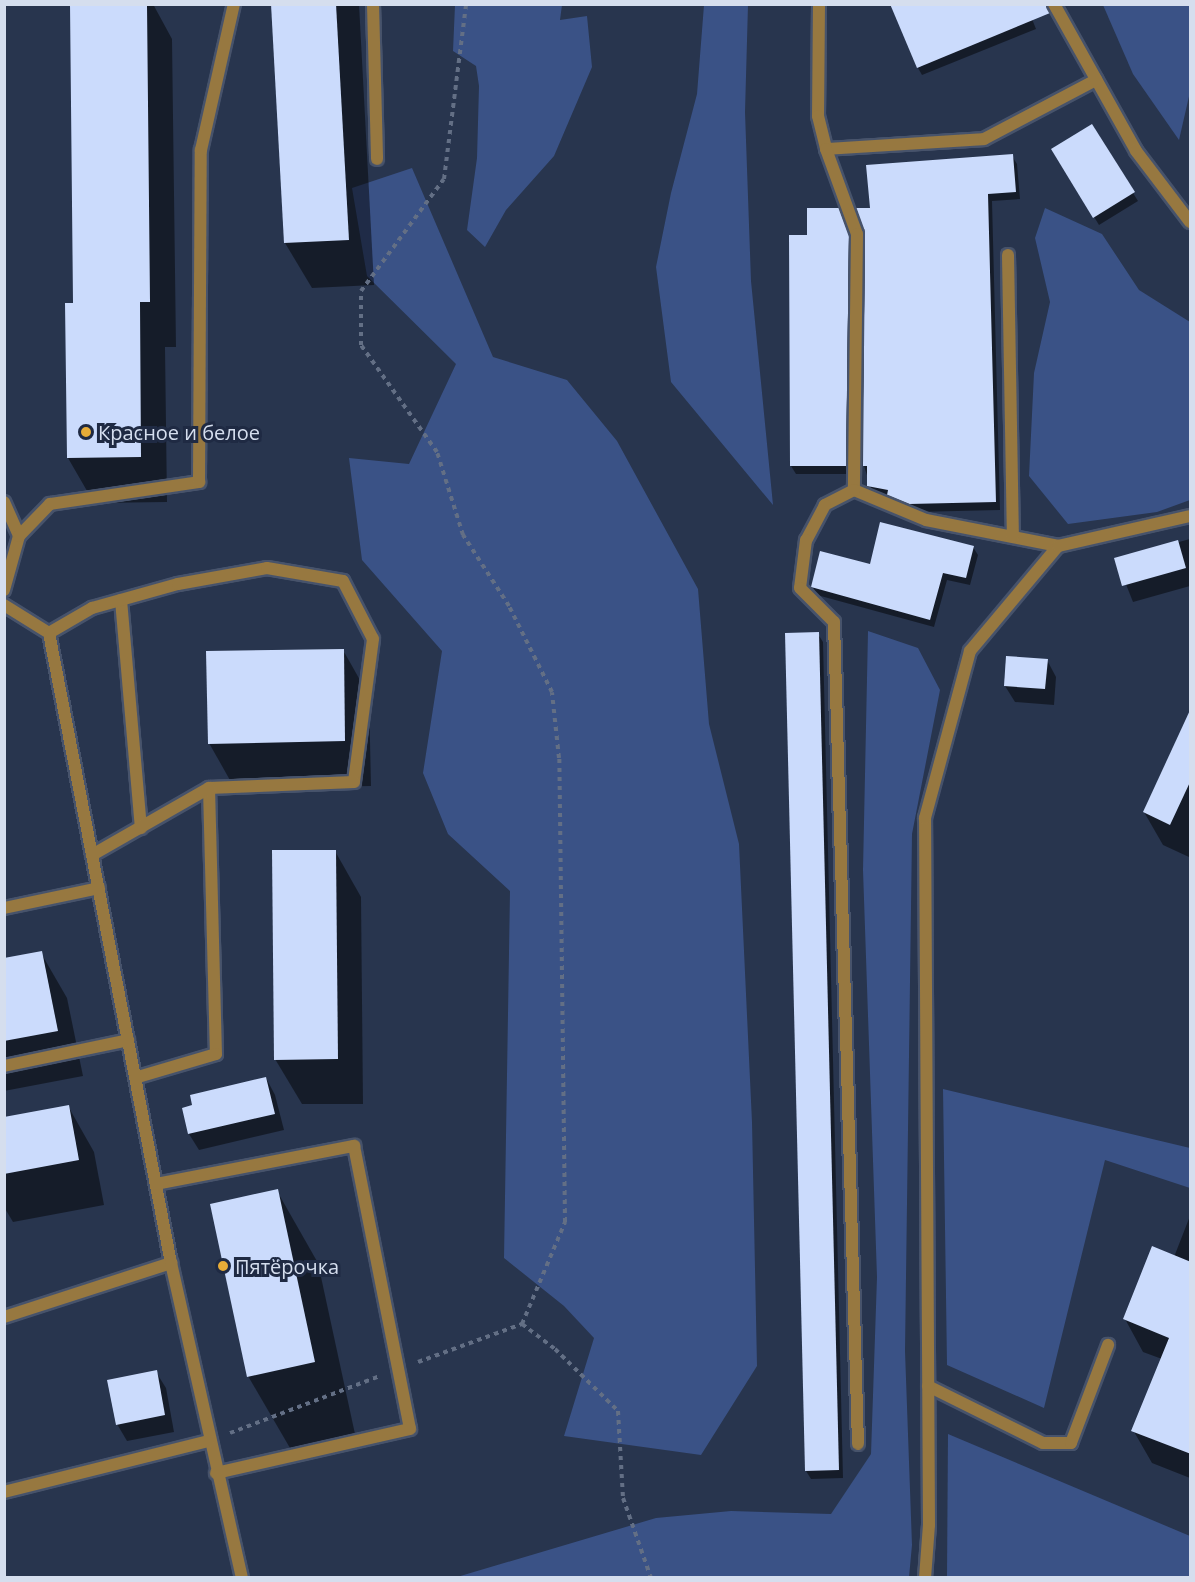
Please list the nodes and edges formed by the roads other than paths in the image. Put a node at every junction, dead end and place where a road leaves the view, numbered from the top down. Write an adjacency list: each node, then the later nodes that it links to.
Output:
1 (234, 4): 13 (street)
2 (373, 4): 7 (street)
3 (819, 4): 6 (street)
4 (1054, 4): 5 (street)
5 (1096, 80): 6 (street); 8 (street)
6 (826, 149): 10 (street)
7 (377, 159)
8 (1191, 222)
9 (1008, 255): 14 (street)
10 (854, 490): 14 (street); 34 (street)
11 (4, 502): 13 (street)
12 (1191, 516): 15 (street)
13 (19, 536): 16 (street)
14 (1013, 537): 15 (street)
15 (1058, 546): 32 (street)
16 (4, 590)
17 (121, 600): 19 (street); 20 (street); 21 (street)
18 (4, 605): 19 (street)
19 (49, 633): 22 (street)
20 (209, 788): 21 (street); 27 (street)
21 (141, 828): 22 (street)
22 (92, 855): 23 (street)
23 (99, 888): 24 (street); 25 (street)
24 (4, 908)
25 (128, 1040): 26 (street); 27 (street)
26 (4, 1066)
27 (135, 1078): 28 (street)
28 (156, 1184): 29 (street); 35 (street)
29 (171, 1263): 30 (street); 33 (street)
30 (4, 1317)
31 (1108, 1345): 32 (street)
32 (928, 1386): 38 (street)
33 (209, 1441): 35 (street); 36 (street)
34 (858, 1444)
35 (216, 1473): 37 (street)
36 (4, 1492)
37 (242, 1578)
38 (925, 1578)

